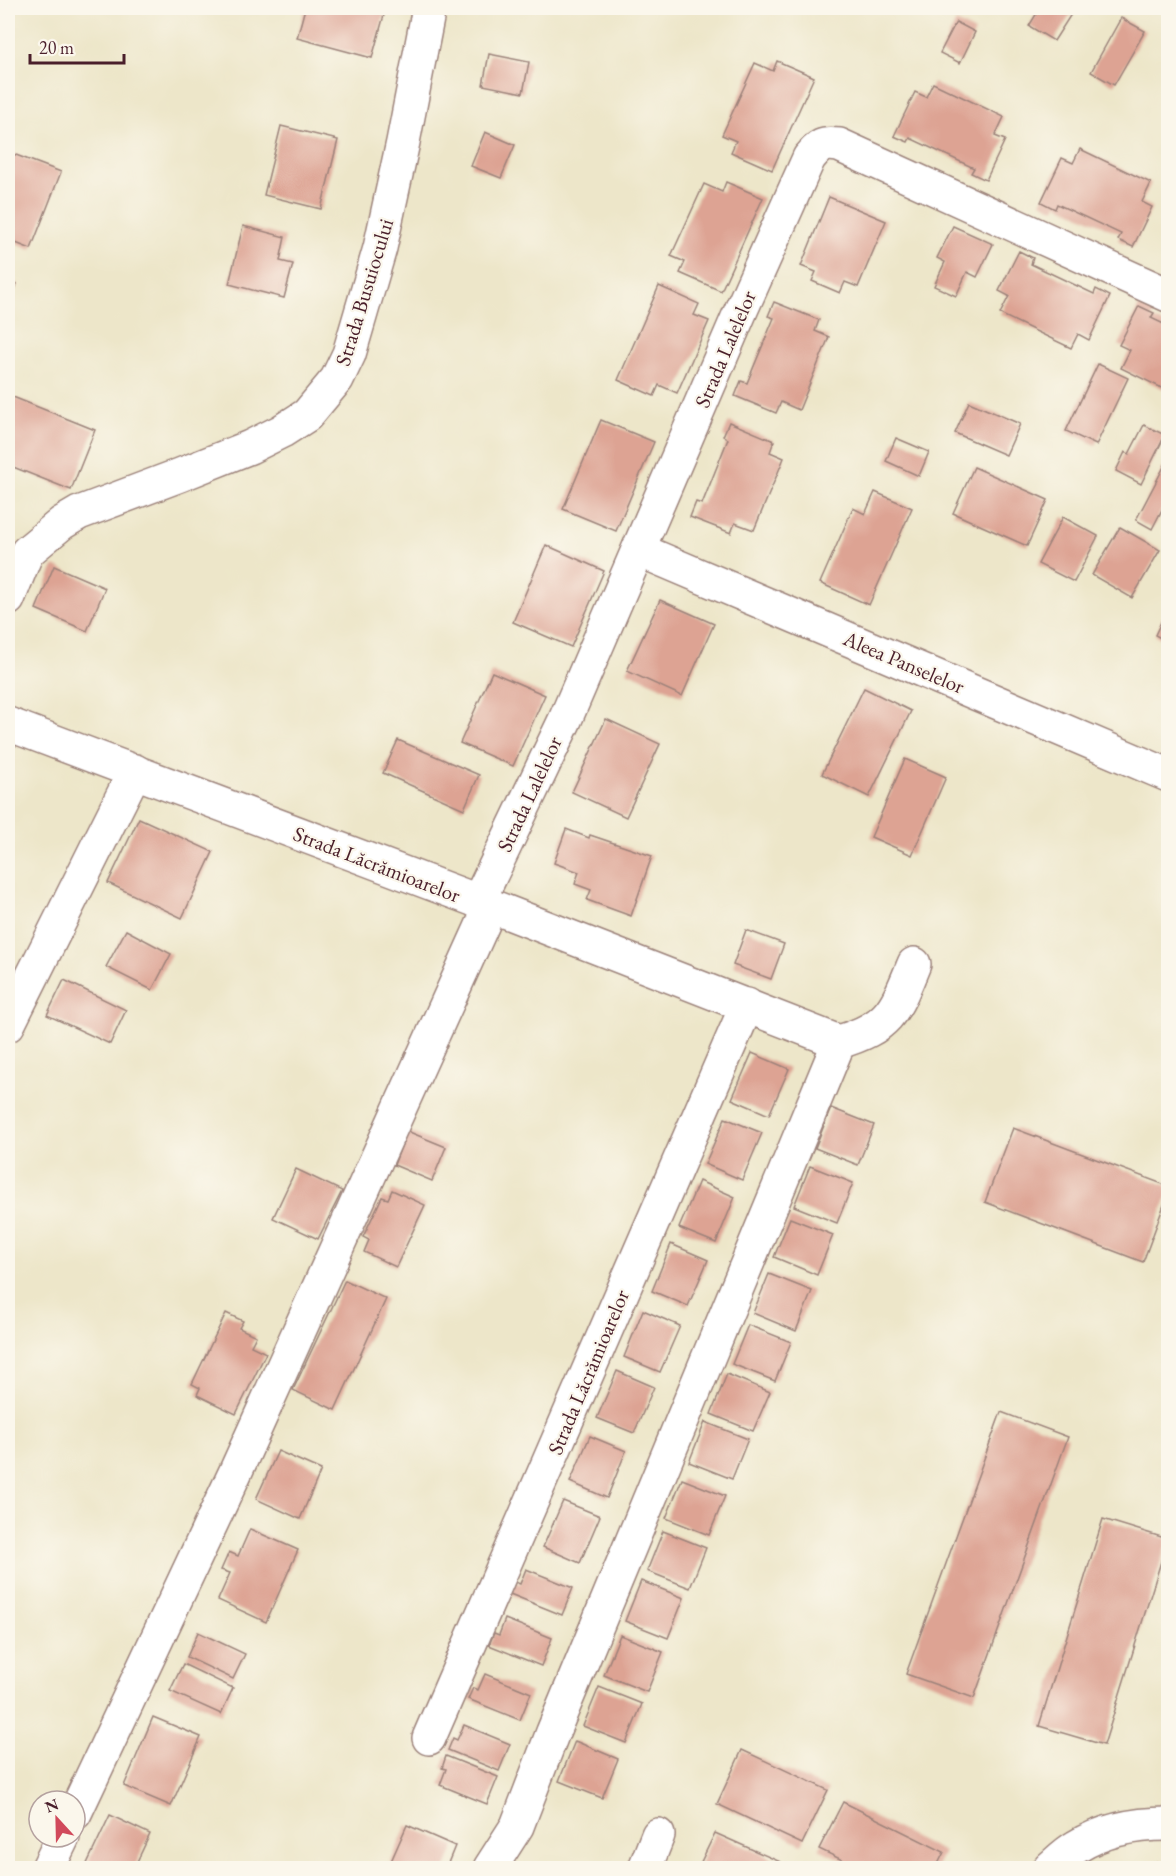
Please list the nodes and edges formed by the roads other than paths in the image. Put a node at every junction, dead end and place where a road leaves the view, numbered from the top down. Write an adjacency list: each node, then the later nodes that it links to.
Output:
1 (429, 8): 3 (street, Strada Busuiocului)
2 (1168, 295): 4 (street, Strada Lalelelor)
3 (17, 548): 5 (street)
4 (639, 550): 8 (street, Aleea Panselelor); 9 (street, Strada Lalelelor)
5 (8, 599)
6 (8, 724): 7 (street, Strada Lăcrămioarelor)
7 (135, 771): 9 (street, Strada Lăcrămioarelor); 12 (street)
8 (1168, 775)
9 (484, 904): 11 (street, Strada Lăcrămioarelor); 15 (street, Strada Lalelelor)
10 (914, 964): 13 (street)
11 (747, 1005): 13 (street, Strada Lăcrămioarelor); 14 (street, Strada Lăcrămioarelor)
12 (8, 1025)
13 (839, 1042): 20 (street)
14 (429, 1738)
15 (86, 1789)
16 (1168, 1824): 22 (street)
17 (658, 1835): 21 (street)
18 (57, 1849): 19 (street)
19 (48, 1869)
20 (490, 1869)
21 (645, 1869)
22 (1050, 1869)

